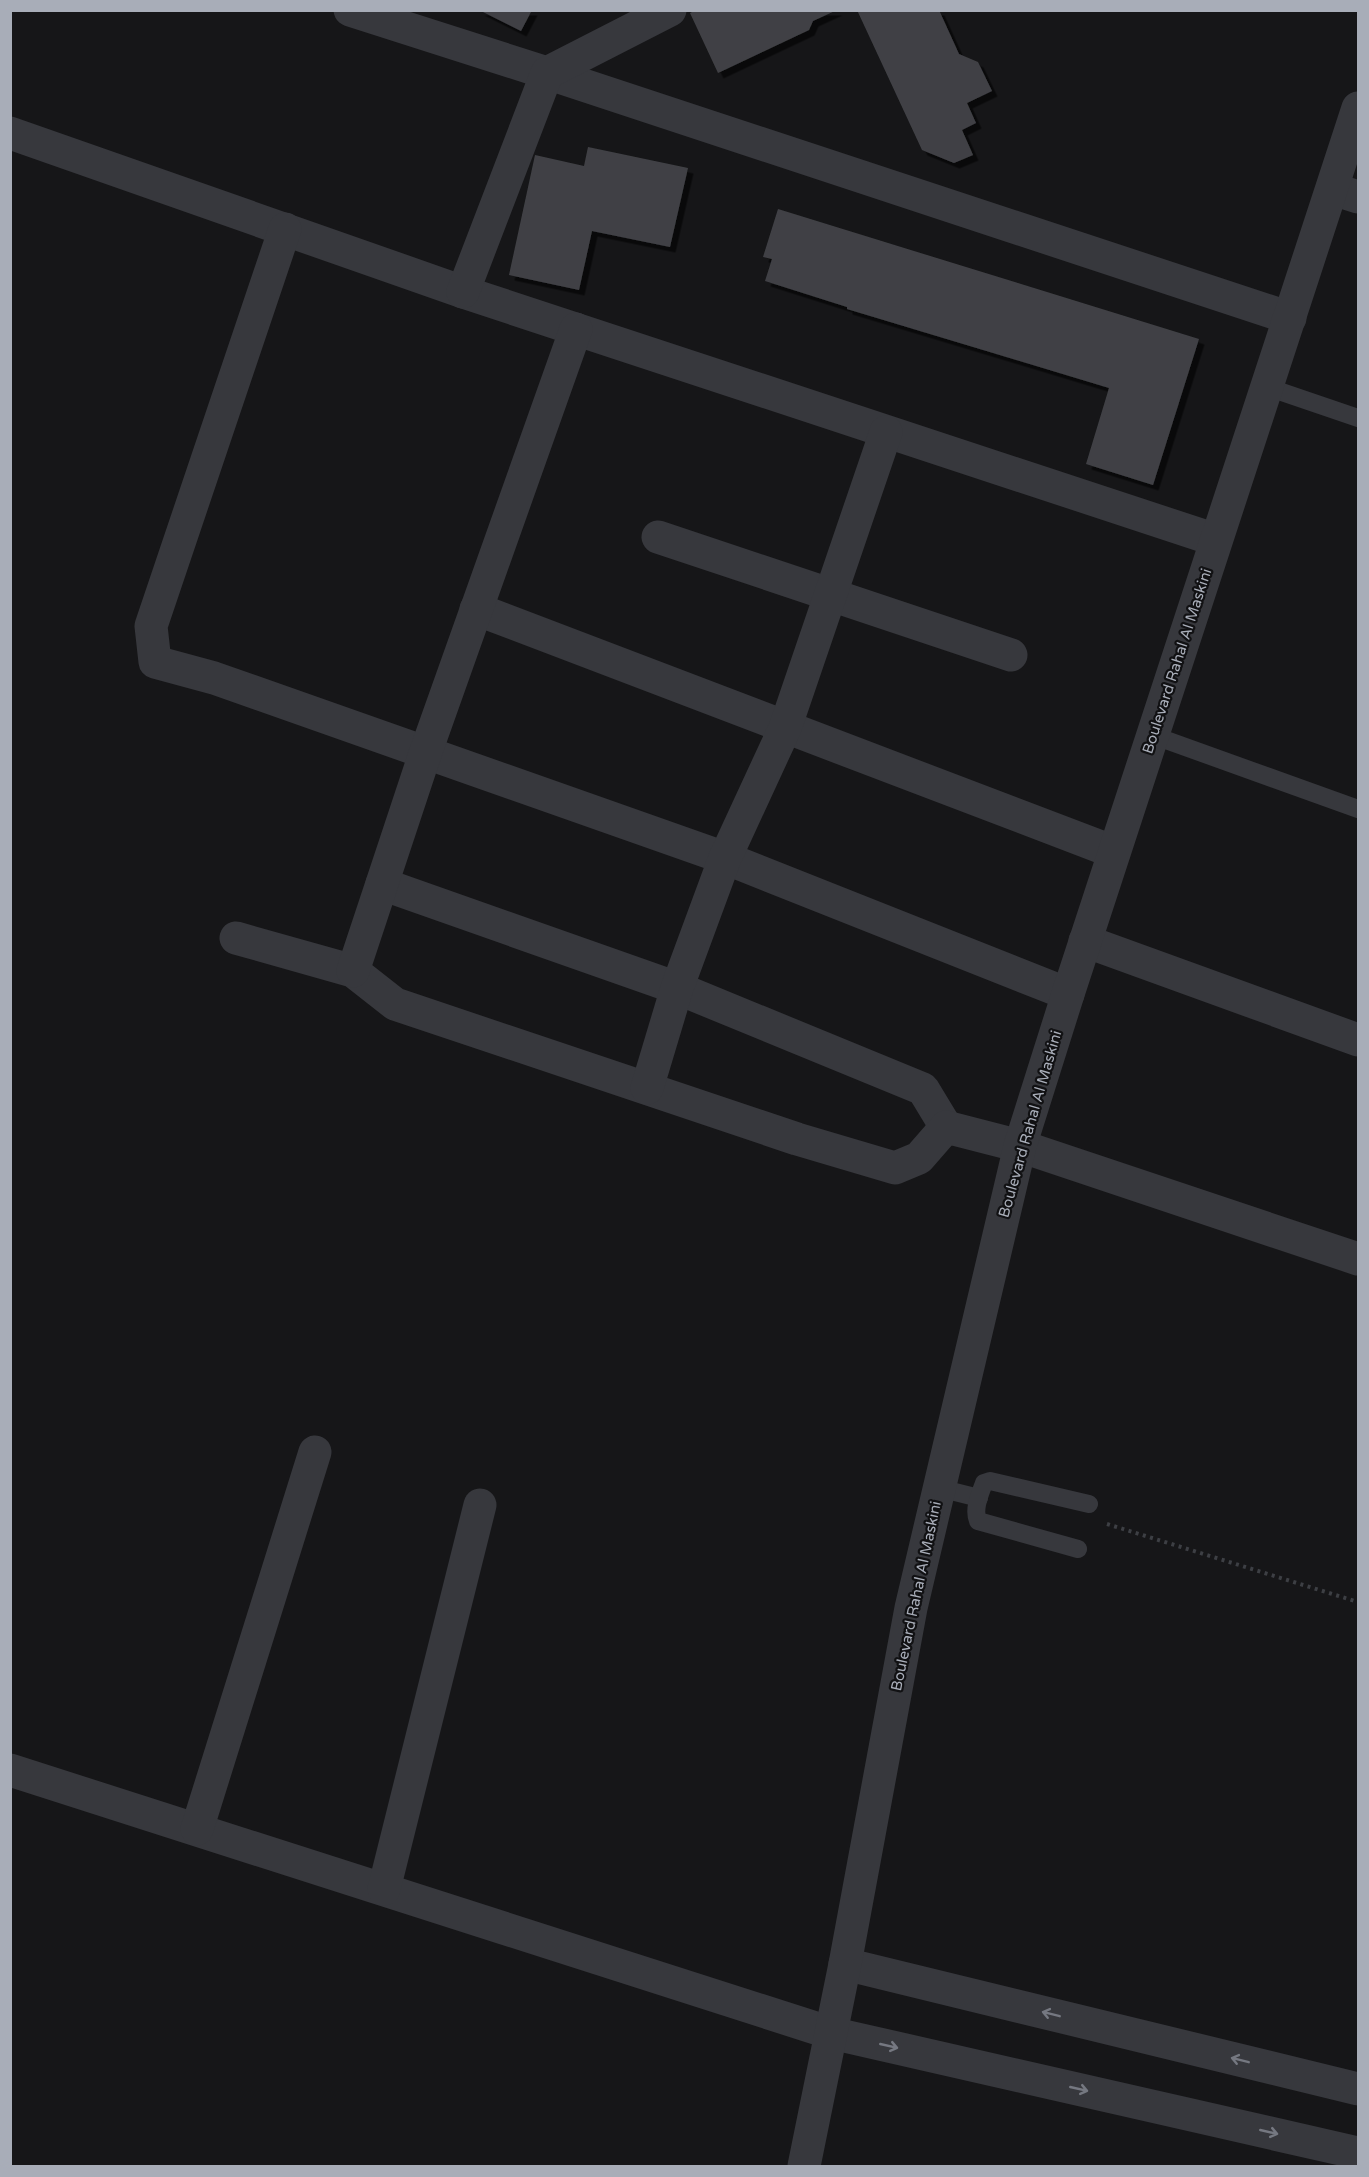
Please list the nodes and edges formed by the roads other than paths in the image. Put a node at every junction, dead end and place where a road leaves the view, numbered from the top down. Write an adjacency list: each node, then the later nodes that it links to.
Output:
1 (350, 10): 3 (street)
2 (670, 10): 3 (street)
3 (547, 73): 8 (street); 9 (street)
4 (1359, 108): 6 (street, Boulevard Rahal Al Maskini)
5 (10, 133): 7 (street)
6 (1346, 193): 9 (street, Boulevard Rahal Al Maskini)
7 (285, 229): 8 (street); 21 (street)
8 (463, 292): 10 (street)
9 (1290, 318): 11 (street, Boulevard Rahal Al Maskini)
10 (576, 329): 13 (street); 17 (street)
11 (1267, 387): 12 (lane); 15 (street, Boulevard Rahal Al Maskini)
12 (1359, 418)
13 (886, 432): 15 (street); 16 (street)
14 (658, 537): 16 (street)
15 (1216, 540): 20 (street, Boulevard Rahal Al Maskini)
16 (831, 594): 18 (street); 19 (street)
17 (476, 609): 19 (street); 21 (street)
18 (1011, 655)
19 (785, 728): 23 (street); 24 (street)
20 (1152, 735): 22 (lane); 23 (street, Boulevard Rahal Al Maskini)
21 (424, 754): 24 (street); 25 (street)
22 (1359, 809)
23 (1114, 852): 27 (street, Boulevard Rahal Al Maskini)
24 (725, 858): 29 (street); 30 (street)
25 (381, 884): 28 (street); 29 (street)
26 (236, 938): 28 (street)
27 (1085, 941): 30 (street, Boulevard Rahal Al Maskini); 31 (street)
28 (353, 971): 32 (street)
29 (677, 988): 32 (street); 33 (street)
30 (1068, 994): 34 (street, Boulevard Rahal Al Maskini)
31 (1359, 1040)
32 (647, 1088): 33 (street)
33 (946, 1127): 34 (street)
34 (1020, 1146): 35 (street); 37 (street, Boulevard Rahal Al Maskini)
35 (1359, 1259)
36 (315, 1452): 43 (street)
37 (939, 1488): 38 (lane); 45 (street, Boulevard Rahal Al Maskini)
38 (979, 1498): 39 (lane); 41 (lane)
39 (1089, 1504)
40 (480, 1505): 44 (street)
41 (1078, 1549)
42 (10, 1770): 43 (street)
43 (197, 1829): 44 (street)
44 (384, 1889): 46 (street)
45 (845, 1964): 46 (street, Boulevard Rahal Al Maskini); 47 (street, one-way to 45)
46 (831, 2033): 48 (street, one-way to 48); 49 (street, Boulevard Rahal Al Maskini)
47 (1359, 2089)
48 (1359, 2153)
49 (804, 2166)

